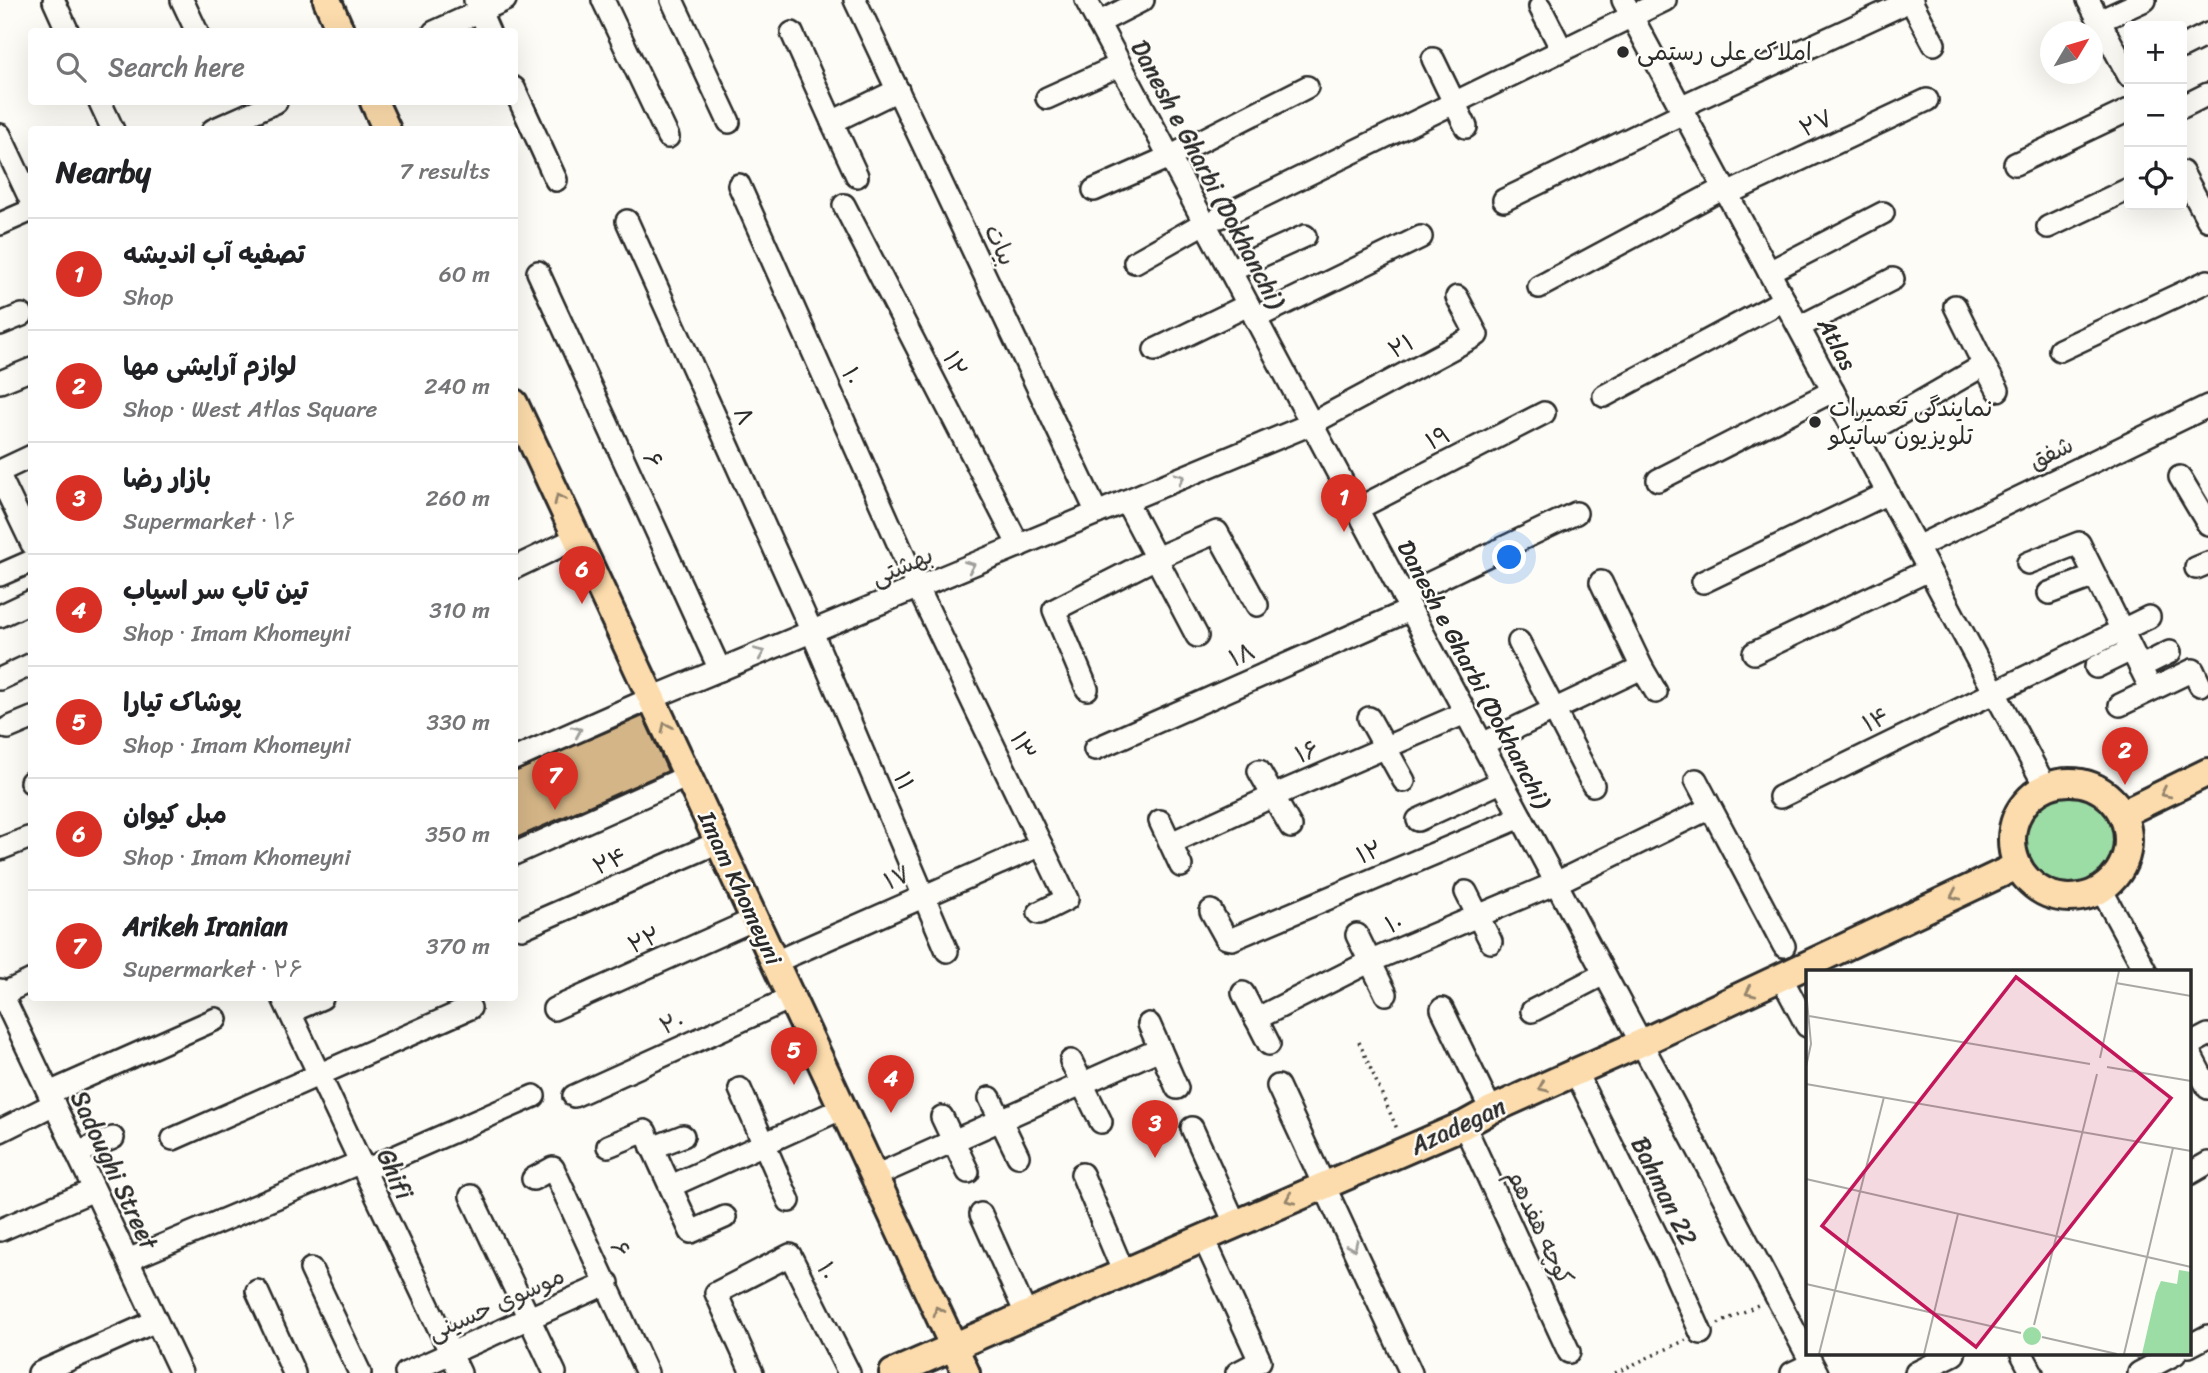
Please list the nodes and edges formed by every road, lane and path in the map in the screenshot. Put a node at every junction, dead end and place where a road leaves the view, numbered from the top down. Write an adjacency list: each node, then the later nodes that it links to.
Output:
1 (182, 0): 20 (street)
2 (327, 0): 21 (main road)
3 (505, 0): 14 (street)
4 (603, 0): 54 (street)
5 (672, 0): 47 (street)
6 (855, 0): 34 (street, بیات)
7 (1086, 0): 18 (street, Danesh e Gharbi (Dokhanchi))
8 (1143, 0): 18 (street)
9 (1665, 0): 16 (street)
10 (1912, 0): 27 (street); 45 (street)
11 (2088, 0): 17 (street)
12 (2145, 0): 17 (street)
13 (54, 1): 19 (street)
14 (478, 6): 22 (street); 23 (street)
15 (1540, 6): 29 (street)
16 (1627, 8): 29 (street); 45 (street, Atlas)
17 (2099, 21)
18 (1098, 23): 32 (street, Danesh e Gharbi (Dokhanchi))
19 (66, 28)
20 (195, 28)
21 (339, 28)
22 (441, 28)
23 (487, 28)
24 (2103, 28): 31 (street)
25 (792, 33): 48 (street)
26 (2208, 34): 28 (street)
27 (1934, 44)
28 (2187, 44)
29 (1562, 50): 39 (street)
30 (1433, 59): 39 (street)
31 (2124, 64)
32 (1120, 65): 36 (street); 55 (street, Danesh e Gharbi (Dokhanchi))
33 (1307, 87): 55 (street)
34 (898, 90): 48 (street); 111 (street, بیات)
35 (518, 97): 58 (street)
36 (1047, 98)
37 (1927, 100): 62 (street, ۲۷)
38 (2206, 100): 43 (street)
39 (1454, 103): 52 (street); 69 (street)
40 (101, 105): 49 (street)
41 (260, 105): 44 (street)
42 (375, 105): 51 (main road)
43 (2187, 106)
44 (233, 110): 50 (street)
45 (1682, 110): 62 (street, Atlas); 64 (street)
46 (2124, 112): 56 (street)
47 (729, 122)
48 (832, 122): 57 (street)
49 (111, 126)
50 (217, 126)
51 (385, 126)
52 (1466, 127)
53 (0, 135): 66 (street)
54 (668, 138)
55 (1169, 157): 61 (street); 69 (street, Danesh e Gharbi (Dokhanchi))
56 (2015, 164)
57 (857, 176)
58 (556, 180)
59 (2187, 181): 70 (street)
60 (738, 185): 127 (street, ۱۰)
61 (1094, 190)
62 (1725, 191): 79 (street, Atlas); 82 (street)
63 (2124, 192): 73 (street)
64 (1504, 200)
65 (844, 205): 116 (street, ۱۲)
66 (28, 209)
67 (1883, 213): 79 (street)
68 (28, 215): 72 (street)
69 (1212, 220): 76 (street); 77 (street, Danesh e Gharbi (Dokhanchi))
70 (2208, 220)
71 (627, 221): 135 (street, ۸)
72 (0, 224)
73 (2048, 226)
74 (1305, 236): 77 (street)
75 (1421, 237): 86 (street)
76 (1135, 262)
77 (1230, 270): 86 (street, Danesh e Gharbi (Dokhanchi))
78 (538, 272): 144 (street, ۶)
79 (1769, 272): 84 (street, Atlas)
80 (1893, 279): 89 (street)
81 (2208, 281): 91 (street)
82 (1539, 287)
83 (1457, 297): 101 (street, ۲۱)
84 (1784, 300): 89 (street, Atlas); 97 (street)
85 (1955, 306): 92 (street)
86 (1252, 312): 90 (street); 101 (street, Danesh e Gharbi (Dokhanchi))
87 (22, 315): 88 (street)
88 (0, 324)
89 (1799, 327): 96 (street, Atlas)
90 (1155, 350)
91 (2060, 350)
92 (1984, 365): 95 (street); 102 (street)
93 (28, 371): 94 (street)
94 (0, 382)
95 (1998, 390)
96 (1833, 391): 102 (street, Atlas); 106 (street)
97 (1604, 396)
98 (2208, 406): 117 (street, شفق)
99 (518, 411): 114 (main road, Imam Khomeyni, one-way to 99)
100 (1544, 413): 110 (street, ۱۹)
101 (1311, 424): 109 (street, بهشتی, one-way to 101); 110 (street, Danesh e Gharbi (Dokhanchi))
102 (1858, 438): 108 (street, Atlas)
103 (28, 459): 104 (street)
104 (0, 471)
105 (2180, 477): 113 (street)
106 (1658, 480)
107 (3, 490): 115 (street)
108 (1888, 493): 117 (street, Atlas); 126 (street)
109 (1126, 501): 111 (street, بهشتی); 119 (street)
110 (1357, 509): 130 (street, Danesh e Gharbi (Dokhanchi))
111 (1097, 513): 116 (street, بهشتی)
112 (1576, 513): 130 (street)
113 (2208, 524)
114 (578, 538): 121 (street); 151 (main road, Imam Khomeyni)
115 (28, 541)
116 (1019, 546): 127 (street, بهشتی, one-way to 116)
117 (1917, 547): 122 (street, Atlas)
118 (28, 550): 123 (street)
119 (1156, 558): 131 (street); 136 (street); 147 (street)
120 (2028, 563): 124 (street)
121 (518, 566)
122 (1928, 570): 139 (street); 149 (street, Atlas)
123 (0, 575)
124 (2095, 576): 128 (street); 134 (street)
125 (1601, 582): 143 (street)
126 (1703, 582)
127 (918, 588): 135 (street, بهشتی); 181 (street, ۱۳)
128 (2049, 593)
129 (28, 603): 132 (street)
130 (1407, 603): 154 (street, Danesh e Gharbi (Dokhanchi)); 160 (street, ۱۸)
131 (1257, 605)
132 (0, 616)
133 (2149, 617): 134 (street)
134 (2121, 629): 140 (street); 149 (street)
135 (813, 632): 144 (street, بهشتی, one-way to 135); 189 (street, ۱۱)
136 (1197, 636)
137 (1519, 642): 153 (street)
138 (2170, 652): 140 (street)
139 (1754, 653)
140 (2136, 658): 142 (street); 148 (street)
141 (28, 666): 145 (street)
142 (2096, 667)
143 (1642, 668): 150 (street); 153 (street)
144 (720, 670): 151 (street, بهشتی)
145 (0, 679)
146 (2200, 685): 148 (street)
147 (1087, 689)
148 (2151, 689): 152 (street)
149 (1994, 691): 169 (street, Atlas); 171 (street, ۱۴)
150 (1656, 692)
151 (652, 698): 161 (street, بهشتی, one-way to 151); 164 (main road, Imam Khomeyni, one-way to 151)
152 (2120, 705)
153 (1553, 710): 158 (street); 168 (street)
154 (1465, 713): 158 (street, Danesh e Gharbi (Dokhanchi)); 159 (street, ۱۶)
155 (1369, 718): 159 (street)
156 (28, 720): 157 (street)
157 (8, 728)
158 (1482, 744): 167 (street, Danesh e Gharbi (Dokhanchi))
159 (1385, 746): 166 (street); 170 (street, ۱۶)
160 (1095, 749)
161 (518, 757)
162 (1259, 771): 170 (street)
163 (2208, 772): 173 (main road, one-way to 173)
164 (688, 776): 179 (main road, Imam Khomeyni); 183 (street)
165 (1696, 780): 172 (street)
166 (1404, 781)
167 (1502, 782): 174 (street, Danesh e Gharbi (Dokhanchi)); 175 (street)
168 (1593, 785)
169 (2045, 786): 173 (main road); 185 (main road)
170 (1273, 796): 177 (street); 180 (street, ۱۶)
171 (1780, 797)
172 (1710, 808): 186 (street, ۱۰); 197 (street)
173 (2122, 814): 187 (main road)
174 (1521, 817): 186 (street, Danesh e Gharbi (Dokhanchi)); 190 (street, ۱۲)
175 (1418, 820)
176 (1160, 821): 180 (street)
177 (1291, 827)
178 (27, 838): 182 (street)
179 (719, 842): 193 (main road, Imam Khomeyni); 194 (street, ۲۴)
180 (1171, 843): 184 (street)
181 (1041, 845): 189 (street, ۱۷); 191 (street, ۱۳)
182 (0, 849)
183 (518, 853)
184 (1181, 866)
185 (2017, 866): 187 (main road); 203 (main road, Azadegan, one-way to 203)
186 (1556, 883): 192 (street, ۱۰); 202 (street, Danesh e Gharbi (Dokhanchi))
187 (2101, 889): 201 (street)
188 (1466, 892): 192 (street)
189 (923, 895): 198 (street, ۱۱); 199 (street, ۱۷)
190 (1211, 911)
191 (1039, 913)
192 (1478, 915): 196 (street); 200 (street, ۱۰)
193 (755, 919): 199 (main road, Imam Khomeyni); 212 (street, ۲۲)
194 (522, 928)
195 (1357, 935): 200 (street)
196 (1491, 942)
197 (1784, 946)
198 (947, 951)
199 (775, 962): 208 (main road, Imam Khomeyni)
200 (1369, 962): 207 (street); 216 (street, ۱۰)
201 (2145, 970)
202 (1604, 974): 214 (street); 221 (street, Danesh e Gharbi (Dokhanchi))
203 (1781, 977): 218 (street); 221 (main road, Azadegan, one-way to 221)
204 (28, 982): 205 (street)
205 (1, 993): 236 (street, Sadoughi Street)
206 (1243, 993): 216 (street)
207 (1386, 994)
208 (791, 998): 235 (street, ۲۰); 238 (main road, Imam Khomeyni)
209 (307, 1001): 210 (street)
210 (286, 1005): 228 (street, Ghifi)
211 (470, 1009): 228 (street)
212 (554, 1009)
213 (1441, 1009): 239 (street)
214 (1532, 1011)
215 (216, 1019): 236 (street)
216 (1256, 1019): 222 (street)
217 (1149, 1024): 224 (street)
218 (1806, 1024)
219 (2208, 1035): 223 (street)
220 (1359, 1042): 253 (path)
221 (1641, 1043): 227 (main road, Azadegan); 287 (street, Danesh e Gharbi (Dokhanchi))
222 (1269, 1044)
223 (2190, 1044)
224 (1160, 1049): 229 (street); 231 (street)
225 (2190, 1054): 232 (street)
226 (1070, 1061): 229 (street)
227 (1576, 1073): 239 (main road, Azadegan, one-way to 239); 281 (street, Bahman 22)
228 (320, 1076): 248 (street); 257 (street, Ghifi)
229 (1082, 1085): 241 (street); 242 (street)
230 (1278, 1086): 263 (street)
231 (1177, 1087)
232 (2208, 1088)
233 (740, 1089): 250 (street)
234 (534, 1096): 257 (street)
235 (574, 1096)
236 (51, 1098): 245 (street); 254 (street, Sadoughi Street)
237 (990, 1098): 241 (street)
238 (843, 1108): 250 (street); 261 (main road, Imam Khomeyni)
239 (1491, 1110): 243 (main road, Azadegan)
240 (942, 1117): 249 (street)
241 (1001, 1121): 249 (street); 255 (street)
242 (1101, 1122)
243 (1464, 1125): 253 (main road, Azadegan); 285 (street, کوچه هفدهم)
244 (1192, 1128): 270 (street)
245 (0, 1131)
246 (683, 1136): 252 (street)
247 (113, 1138): 254 (street)
248 (173, 1139)
249 (954, 1142): 258 (street); 261 (street)
250 (764, 1144): 264 (street); 267 (street)
251 (608, 1146): 252 (street)
252 (652, 1148): 264 (street)
253 (1406, 1149): 263 (main road, Azadegan)
254 (77, 1153): 265 (street, Sadoughi Street)
255 (1018, 1156)
256 (2208, 1163): 259 (street)
257 (363, 1166): 273 (street); 286 (street, Ghifi)
258 (968, 1172)
259 (2190, 1173)
260 (1082, 1174): 275 (street)
261 (875, 1176): 284 (main road, Imam Khomeyni, one-way to 261)
262 (533, 1178): 276 (street, ۶)
263 (1325, 1184): 270 (main road, Azadegan, one-way to 270); 306 (street, one-way to 306)
264 (671, 1186): 269 (street)
265 (94, 1190): 271 (street); 273 (street, Sadoughi Street)
266 (471, 1196): 279 (street)
267 (789, 1201)
268 (981, 1214): 278 (street)
269 (725, 1217)
270 (1235, 1223): 272 (main road, Azadegan)
271 (0, 1230)
272 (1203, 1237): 275 (main road, Azadegan); 305 (street)
273 (128, 1260): 280 (street, Sadoughi Street)
274 (311, 1269): 296 (street)
275 (1123, 1271): 278 (main road, Azadegan)
276 (608, 1283): 279 (street, موسوی حسینی); 300 (street, ۶)
277 (257, 1292): 295 (street)
278 (1026, 1314): 284 (main road, Azadegan)
279 (530, 1318): 286 (street, موسوی حسینی); 299 (street)
280 (156, 1321): 293 (street); 294 (street, Sadoughi Street)
281 (1701, 1333)
282 (2208, 1336): 283 (street)
283 (2190, 1345)
284 (954, 1346): 303 (main road, Azadegan); 304 (main road, Imam Khomeyni)
285 (1569, 1352)
286 (451, 1353): 297 (street, موسوی حسینی); 298 (street, Ghifi)
287 (1806, 1353)
288 (1951, 1356): 292 (street)
289 (2023, 1356): 308 (street)
290 (2171, 1356): 309 (street)
291 (1814, 1368): 307 (street)
292 (1929, 1370)
293 (50, 1371)
294 (181, 1373)
295 (294, 1373)
296 (360, 1373)
297 (406, 1373)
298 (460, 1373)
299 (555, 1373)
300 (647, 1373)
301 (752, 1373): 302 (street, ۱۰)
302 (849, 1373)
303 (893, 1373)
304 (966, 1373)
305 (1237, 1373)
306 (1411, 1373)
307 (1792, 1373)
308 (2032, 1373)
309 (2139, 1373)

